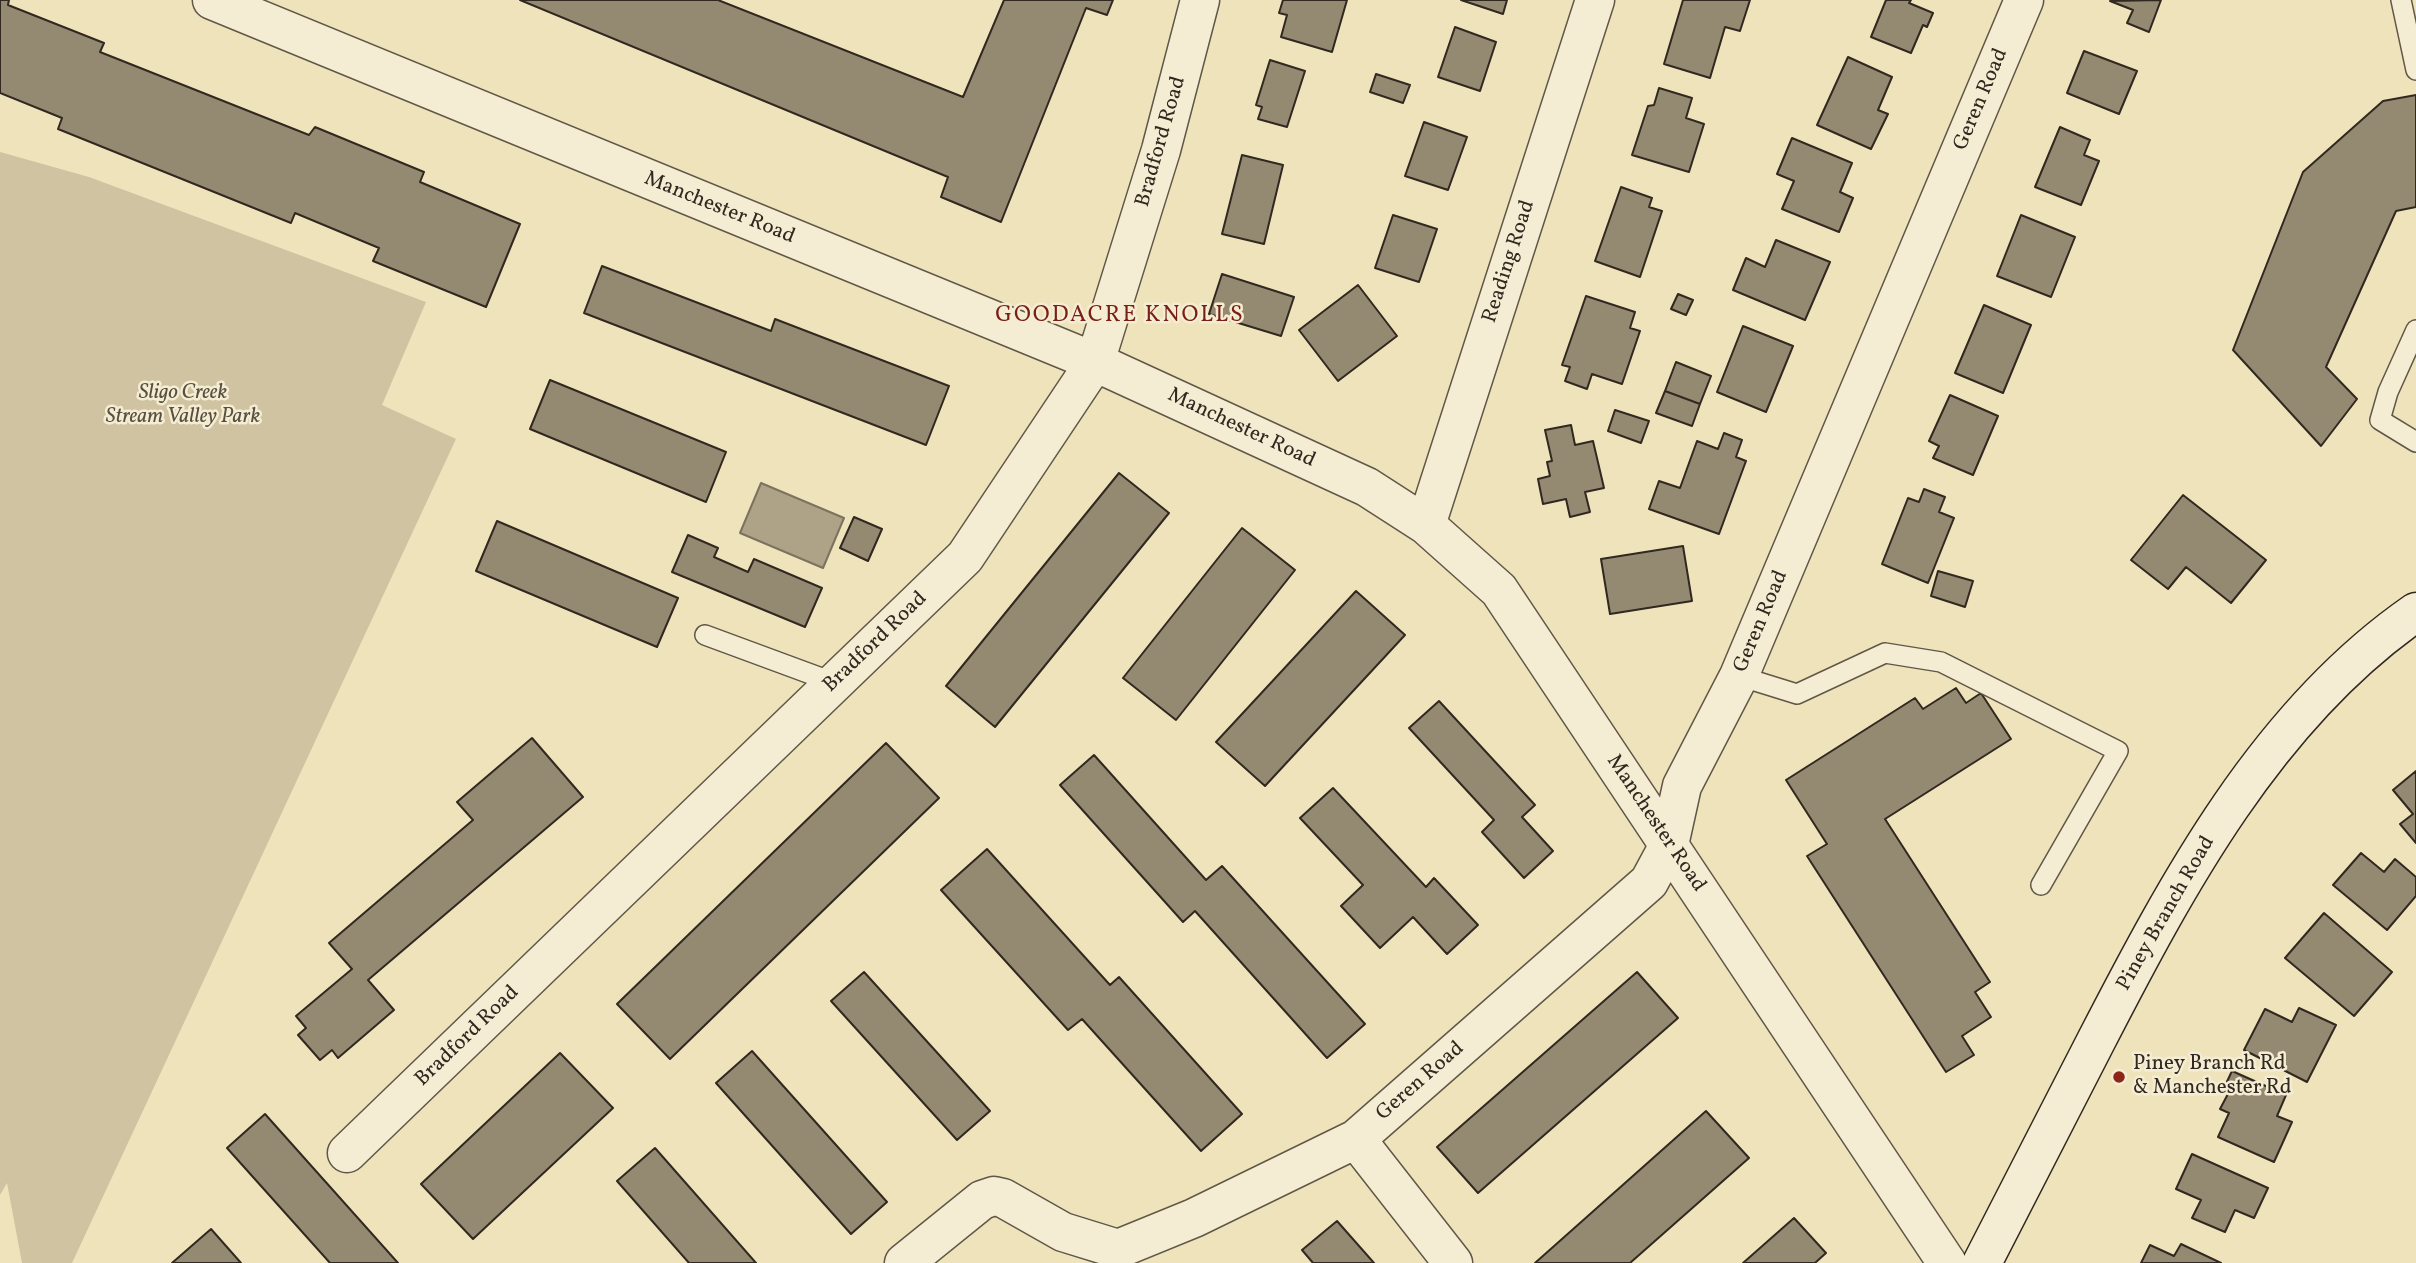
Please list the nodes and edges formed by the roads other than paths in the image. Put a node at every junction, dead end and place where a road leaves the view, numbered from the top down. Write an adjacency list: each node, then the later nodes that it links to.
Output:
1 (212, 0): 8 (street, Manchester Road)
2 (1200, 0): 8 (street, Bradford Road)
3 (1595, 0): 10 (street, Reading Road)
4 (2024, 0): 13 (street, Geren Road)
5 (2401, 0): 6 (lane)
6 (2416, 70)
7 (2416, 330): 9 (lane)
8 (1095, 362): 10 (street, Manchester Road); 14 (street, Bradford Road)
9 (2416, 442)
10 (1426, 525): 15 (street, Manchester Road)
11 (2416, 612): 22 (street, Piney Branch Road)
12 (705, 635): 14 (lane)
13 (1739, 676): 15 (street, Geren Road); 16 (lane)
14 (835, 683): 18 (street, Bradford Road)
15 (1668, 845): 17 (street, Geren Road); 21 (street, Manchester Road)
16 (2041, 885)
17 (1356, 1139): 19 (street, Geren Road); 20 (street)
18 (347, 1153)
19 (904, 1263)
20 (1453, 1263)
21 (1947, 1263)
22 (1982, 1263)

